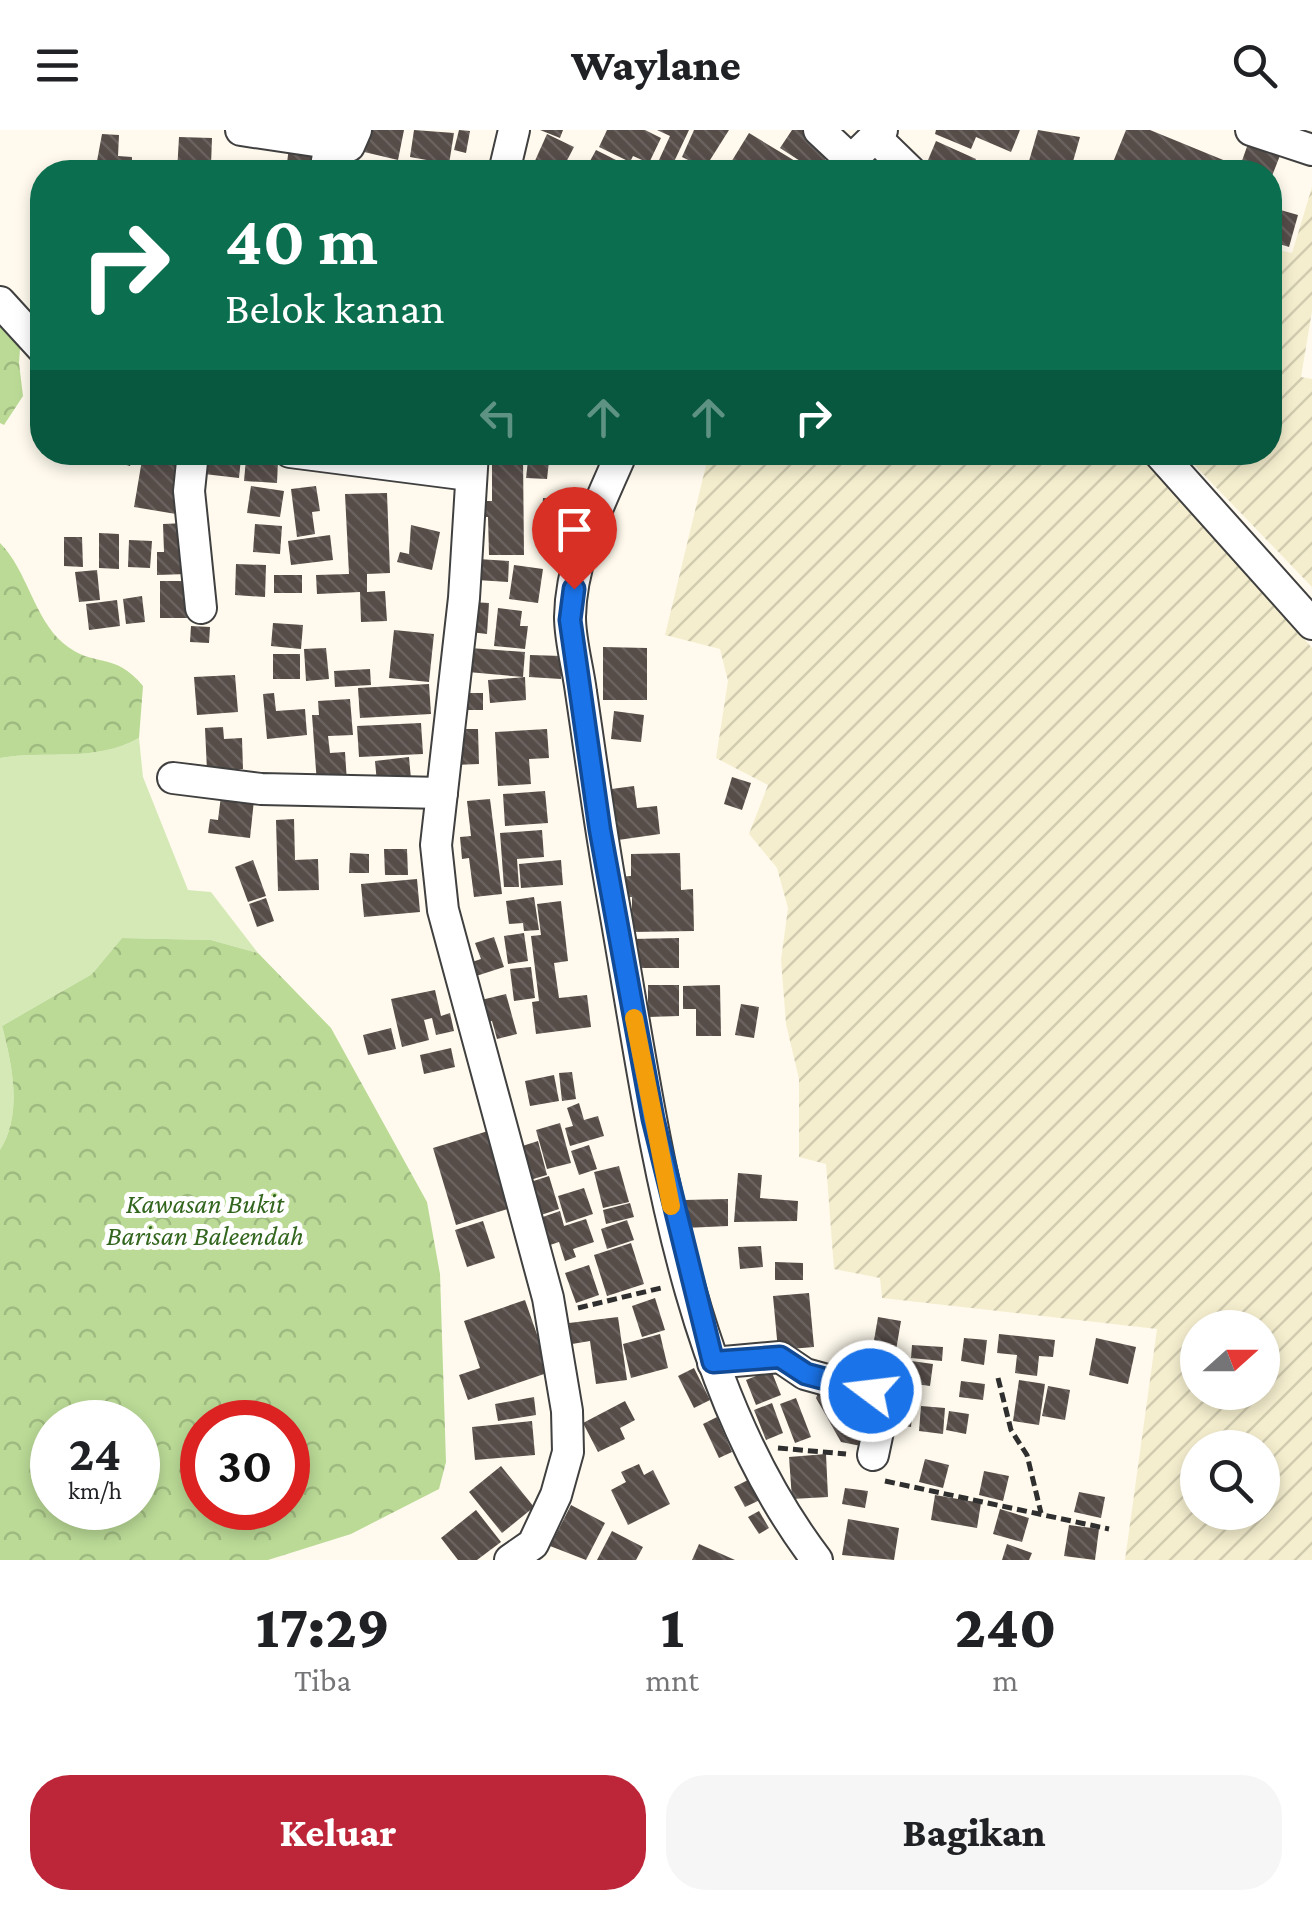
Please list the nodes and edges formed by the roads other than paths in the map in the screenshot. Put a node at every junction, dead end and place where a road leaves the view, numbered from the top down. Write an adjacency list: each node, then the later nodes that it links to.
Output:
1 (242, 130): 6 (street)
2 (514, 130): 8 (street)
3 (818, 130): 9 (street)
4 (1251, 130): 7 (street)
5 (879, 133): 10 (street); 11 (street)
6 (337, 148)
7 (1312, 150)
8 (507, 160)
9 (840, 160)
10 (851, 160)
11 (901, 160)
12 (0, 302): 13 (street)
13 (30, 335)
14 (192, 465): 18 (street)
15 (471, 465): 21 (street)
16 (616, 465): 22 (street)
17 (1170, 465): 19 (street)
18 (201, 608)
19 (1312, 624)
20 (174, 778): 21 (street)
21 (442, 793): 24 (street)
22 (713, 1362): 23 (street); 25 (street)
23 (873, 1455)
24 (533, 1555)
25 (816, 1560)

